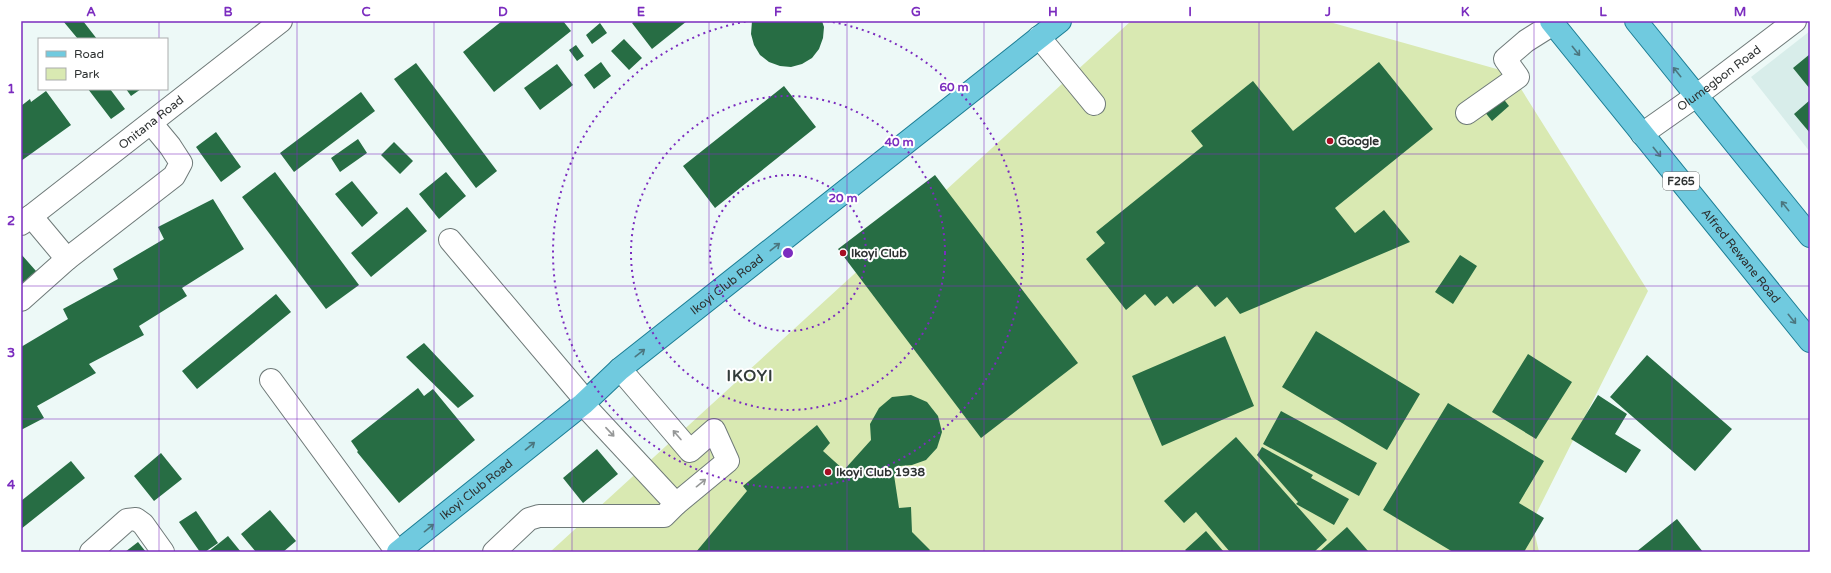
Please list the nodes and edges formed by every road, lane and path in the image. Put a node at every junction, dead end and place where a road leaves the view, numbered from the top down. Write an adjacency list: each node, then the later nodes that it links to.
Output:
1 (281, 21): 10 (street, Onitana Road)
2 (1060, 21): 6 (main road, Ikoyi Club Road)
3 (1636, 21): 7 (main road, one-way to 3)
4 (1795, 21): 7 (street, Olumegbon Road)
5 (1552, 22): 9 (street); 11 (main road, Alfred Rewane Road / F265, one-way to 11)
6 (1039, 37): 8 (street); 18 (main road, Ikoyi Club Road, one-way to 6)
7 (1696, 96): 11 (street, Olumegbon Road); 13 (main road, one-way to 7)
8 (1094, 104)
9 (1467, 112)
10 (150, 123): 12 (street, Onitana Road); 15 (street)
11 (1642, 134): 17 (main road, Alfred Rewane Road / F265, one-way to 17)
12 (26, 220): 15 (street)
13 (1810, 236)
14 (450, 240): 20 (street)
15 (68, 259): 16 (street)
16 (21, 300)
17 (1810, 341)
18 (620, 369): 20 (main road, Ikoyi Club Road); 21 (street, one-way to 18)
19 (271, 380): 24 (street)
20 (585, 402): 21 (street, one-way to 21); 24 (main road, Ikoyi Club Road, one-way to 20)
21 (676, 504): 25 (street)
22 (91, 552): 23 (street)
23 (163, 552)
24 (398, 552)
25 (494, 552)

